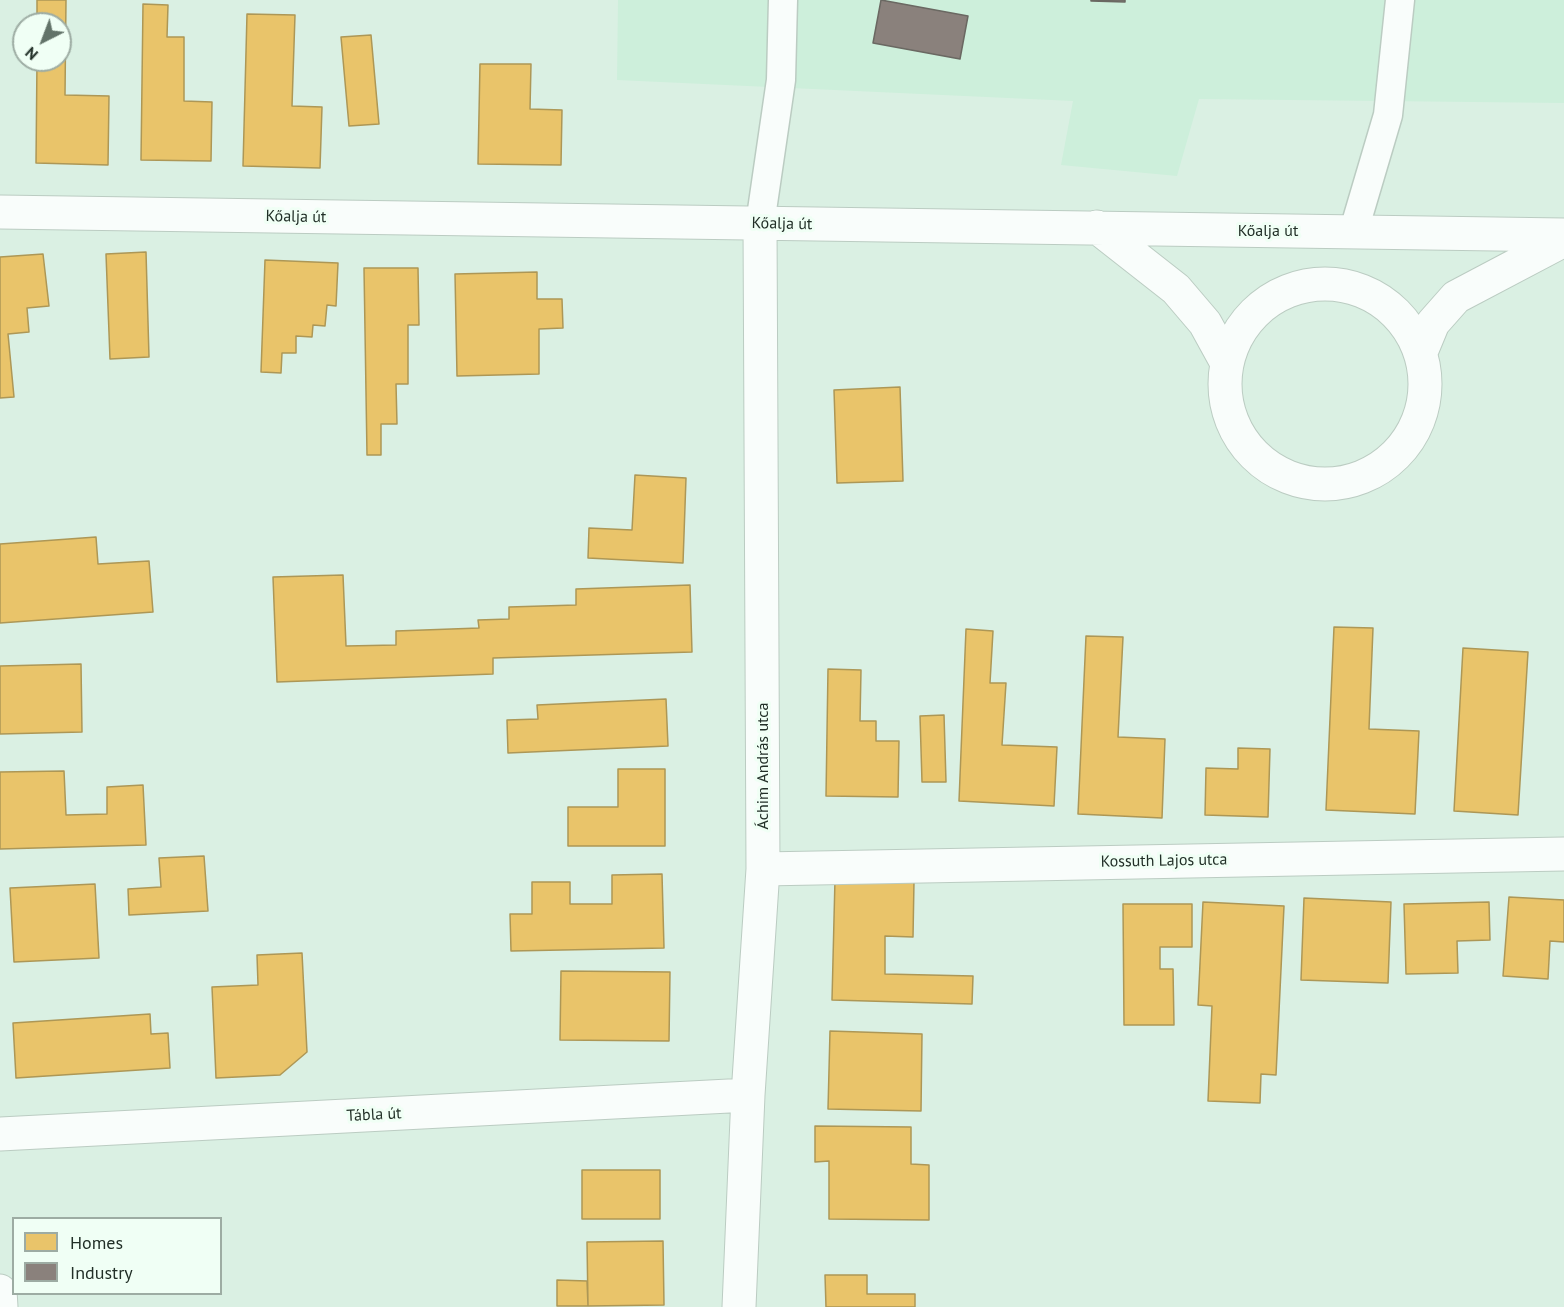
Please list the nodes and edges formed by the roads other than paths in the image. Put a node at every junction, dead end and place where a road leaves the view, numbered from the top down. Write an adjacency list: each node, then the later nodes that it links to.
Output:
1 (783, 0): 4 (lane)
2 (1400, 0): 6 (lane)
3 (0, 212): 4 (street, Kőalja út)
4 (760, 224): 5 (street, Kőalja út); 13 (street, Áchim András utca)
5 (1097, 227): 6 (street, Kőalja út); 11 (street)
6 (1340, 231): 7 (street, Kőalja út); 9 (street)
7 (1564, 235)
8 (1564, 240): 10 (street)
9 (1319, 283): 10 (street); 11 (street)
10 (1421, 352): 11 (street)
11 (1227, 363)
12 (1564, 854): 13 (street, Kossuth Lajos utca)
13 (763, 869): 14 (street, Áchim András utca)
14 (748, 1095): 15 (street, Tábla út); 18 (street, Áchim András utca)
15 (0, 1134)
16 (0, 1292): 17 (street)
17 (1, 1307)
18 (739, 1307)

